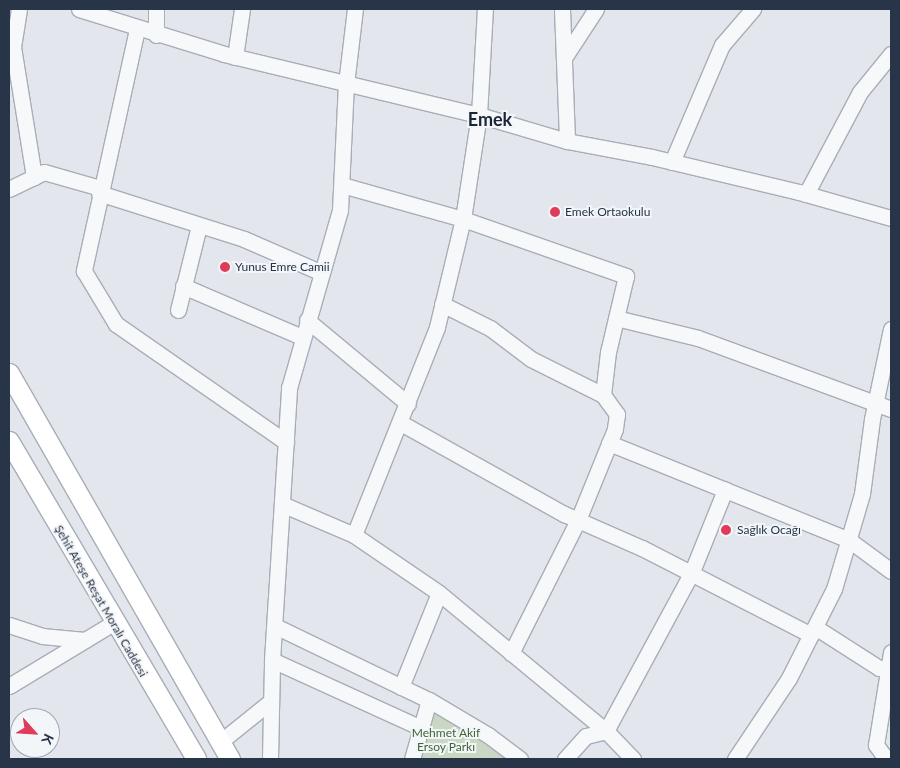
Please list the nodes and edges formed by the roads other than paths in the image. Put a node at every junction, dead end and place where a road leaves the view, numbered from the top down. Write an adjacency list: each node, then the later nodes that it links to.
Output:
1 (20, 9): 12 (street)
2 (79, 9): 10 (street)
3 (156, 9): 11 (street)
4 (242, 9): 14 (street)
5 (355, 9): 16 (street)
6 (485, 9): 17 (street)
7 (562, 9): 15 (street)
8 (596, 9): 15 (street)
9 (752, 9): 19 (street)
10 (137, 29): 11 (street); 23 (street)
11 (156, 35): 14 (street)
12 (11, 42): 20 (street)
13 (891, 54): 24 (street)
14 (234, 57): 16 (street)
15 (564, 58): 18 (street)
16 (346, 84): 17 (street); 21 (street)
17 (479, 115): 18 (street); 26 (street)
18 (567, 142): 19 (street)
19 (672, 162): 24 (street)
20 (34, 177): 22 (street); 23 (street)
21 (342, 186): 26 (street); 28 (street)
22 (9, 189)
23 (100, 190): 27 (street); 43 (street)
24 (806, 194): 25 (street)
25 (891, 218)
26 (462, 219): 30 (street); 32 (street)
27 (199, 226): 28 (street); 29 (street)
28 (320, 272): 33 (street)
29 (183, 286): 31 (street); 35 (street)
30 (442, 304): 37 (street); 39 (street)
31 (178, 310)
32 (616, 318): 37 (street); 38 (street)
33 (307, 320): 35 (street); 39 (street)
34 (891, 329): 38 (street)
35 (302, 337): 43 (street)
36 (9, 374): 68 (main road)
37 (603, 396): 44 (street)
38 (876, 403): 40 (street); 49 (street)
39 (408, 404): 41 (street)
40 (891, 409)
41 (401, 423): 47 (street); 48 (street)
42 (9, 441): 53 (main road, Şehit Ateşe Reşat Moralı Caddesi)
43 (286, 442): 46 (street)
44 (608, 443): 45 (street); 47 (street)
45 (725, 490): 49 (street); 51 (street)
46 (284, 505): 48 (street); 55 (street)
47 (578, 520): 51 (street); 59 (street)
48 (354, 535): 52 (street)
49 (849, 540): 50 (street); 56 (street)
50 (891, 571)
51 (691, 574): 56 (street); 67 (street)
52 (440, 593): 59 (street); 63 (street)
53 (113, 623): 57 (street); 71 (main road, Şehit Ateşe Reşat Moralı Caddesi)
54 (9, 625): 57 (street)
55 (274, 626): 60 (street); 63 (street)
56 (813, 631): 61 (street); 69 (street)
57 (85, 640): 62 (street)
58 (891, 652): 61 (street)
59 (511, 654): 67 (street)
60 (272, 660): 65 (street); 66 (street)
61 (888, 668): 70 (street)
62 (9, 686)
63 (401, 687): 64 (street)
64 (429, 700): 66 (street); 75 (street)
65 (271, 701): 68 (street); 73 (street)
66 (421, 728): 74 (street)
67 (606, 731): 76 (street); 77 (street)
68 (220, 742): 72 (main road)
69 (735, 758)
70 (886, 758)
71 (196, 759)
72 (230, 759)
73 (270, 759)
74 (412, 759)
75 (520, 759)
76 (564, 759)
77 (633, 759)

